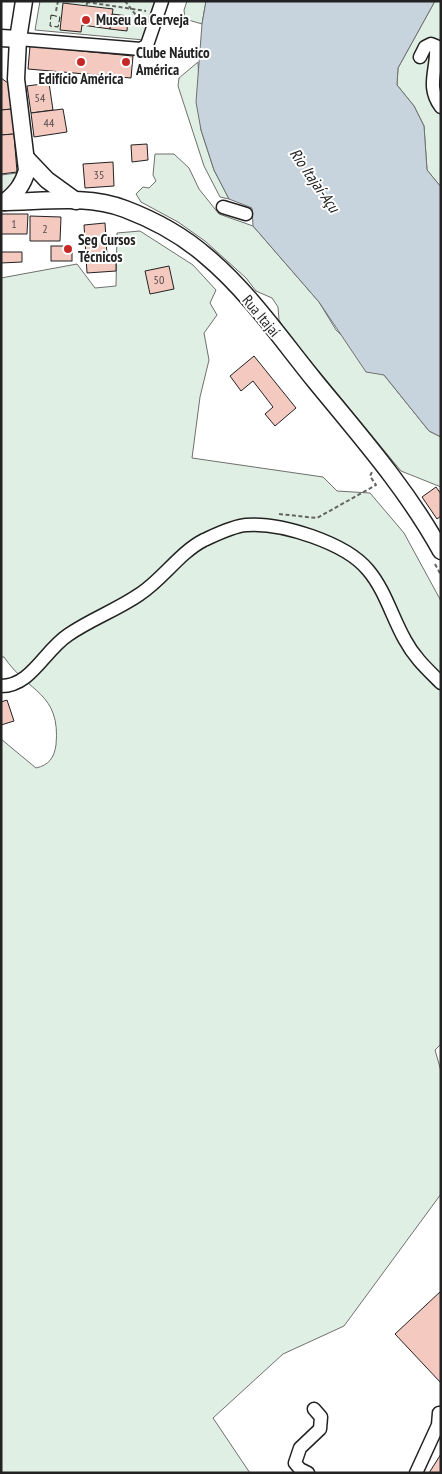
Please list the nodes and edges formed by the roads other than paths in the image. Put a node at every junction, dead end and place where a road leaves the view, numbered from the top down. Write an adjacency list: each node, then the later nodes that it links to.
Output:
1 (24, 1): 4 (main road)
2 (160, 7): 4 (street)
3 (1, 38): 4 (main road)
4 (18, 39): 6 (main road)
5 (420, 57): 7 (street)
6 (9, 69): 8 (main road)
7 (441, 107)
8 (27, 159): 9 (main road); 10 (main road)
9 (76, 201): 10 (main road, Rua Itajaí); 13 (main road, Rua Itajaí)
10 (3, 202)
11 (223, 207): 12 (street)
12 (246, 214)
13 (437, 555)
14 (441, 683): 15 (street)
15 (1, 686)
16 (314, 1409): 18 (street)
17 (439, 1413): 19 (street)
18 (308, 1473)
19 (416, 1473)

